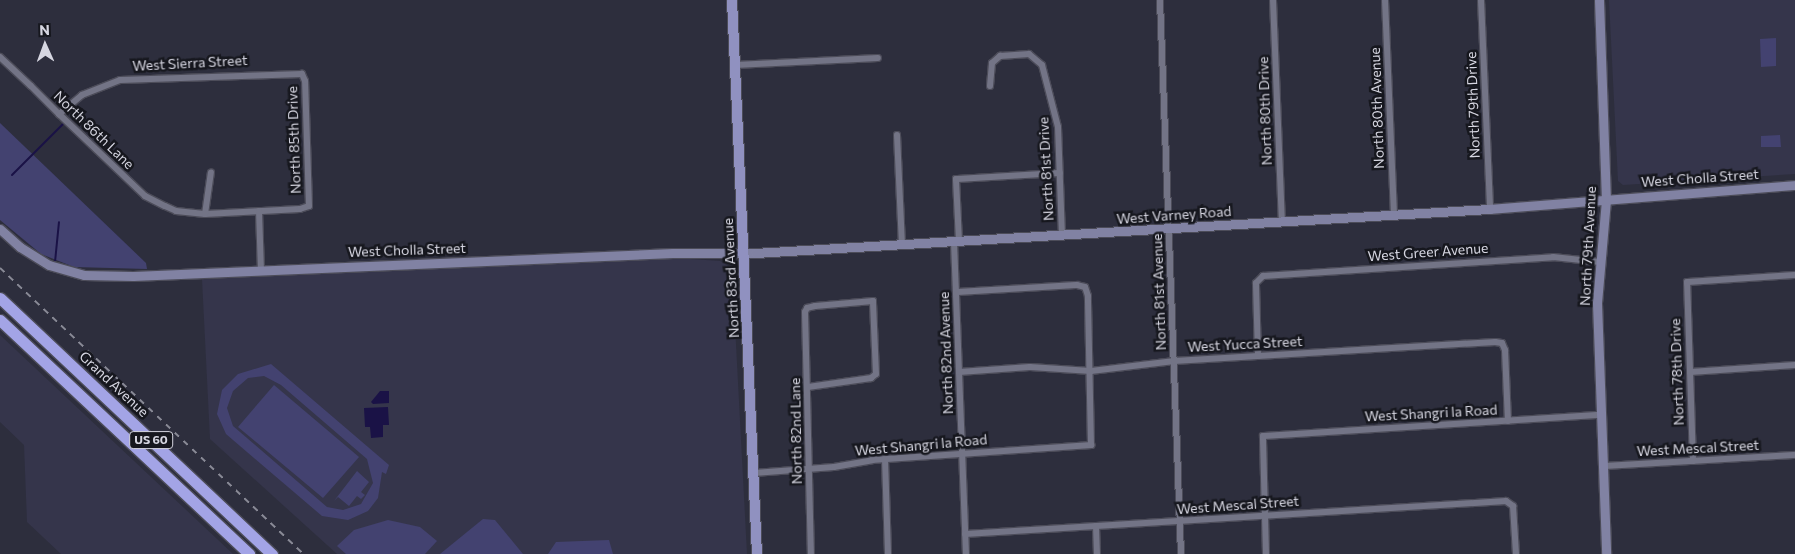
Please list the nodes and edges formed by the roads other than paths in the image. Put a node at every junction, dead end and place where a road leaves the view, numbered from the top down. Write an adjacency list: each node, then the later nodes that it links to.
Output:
1 (732, 0): 9 (main road, North 83rd Avenue)
2 (1160, 0): 25 (street, North 81st Avenue)
3 (1274, 0): 23 (street, North 80th Drive)
4 (1385, 0): 22 (street, North 80th Avenue)
5 (1481, 0): 19 (street, North 79th Drive)
6 (1599, 0): 17 (street, North 79th Avenue)
7 (0, 57): 12 (street, North 86th Lane)
8 (878, 58): 9 (street)
9 (735, 65): 29 (main road, North 83rd Avenue)
10 (302, 74): 12 (street, West Sierra Street); 18 (street, North 85th Drive)
11 (990, 86): 15 (street, North 81st Drive)
12 (59, 114): 21 (street, North 86th Lane)
13 (898, 135): 28 (street)
14 (211, 172): 21 (street)
15 (1060, 173): 26 (street, North 81st Drive); 27 (street, North 82nd Avenue)
16 (1795, 185): 17 (street, West Cholla Street)
17 (1606, 200): 19 (street, West Varney Road); 30 (street, North 79th Avenue)
18 (309, 206): 20 (street, North 86th Lane)
19 (1490, 210): 22 (street, West Varney Road)
20 (259, 211): 21 (street, North 86th Lane); 31 (street)
21 (205, 214)
22 (1394, 216): 23 (street, West Varney Road)
23 (1282, 222): 25 (street, West Varney Road)
24 (0, 229): 31 (street, West Cholla Street)
25 (1169, 229): 26 (street, West Varney Road); 37 (street, North 81st Avenue)
26 (1062, 235): 27 (street, West Varney Road)
27 (956, 241): 28 (street, West Varney Road); 33 (street, North 82nd Avenue)
28 (902, 244): 29 (street, West Varney Road)
29 (743, 254): 31 (street, West Cholla Street); 51 (main road, North 83rd Avenue)
30 (1600, 262): 36 (street, West Greer Avenue); 43 (street, North 79th Avenue)
31 (261, 270)
32 (1795, 275): 41 (street, North 78th Drive)
33 (956, 292): 39 (street); 40 (street, North 82nd Avenue)
34 (1, 299): 56 (highway, Grand Avenue / US 60)
35 (0, 320): 57 (highway, US 60)
36 (1258, 356): 37 (street, West Yucca Street); 44 (street, West Yucca Street)
37 (1174, 361): 39 (street, West Yucca Street); 53 (street, North 81st Avenue)
38 (1795, 365): 41 (street)
39 (1091, 371): 40 (street, West Yucca Street); 45 (street, West Shangri la Road)
40 (959, 372): 45 (street, North 82nd Avenue)
41 (1690, 372): 48 (street, North 78th Drive)
42 (808, 387): 42 (street, North 82nd Lane); 50 (street, North 82nd Lane)
43 (1601, 415): 44 (street, West Shangri la Road); 49 (street, North 79th Avenue)
44 (1508, 421): 52 (street, West Shangri la Road)
45 (962, 454): 47 (street, West Shangri la Road); 55 (street, North 82nd Avenue)
46 (1795, 455): 48 (street, West Mescal Street)
47 (885, 459): 50 (street, West Shangri la Road); 60 (street)
48 (1693, 461): 49 (street, West Mescal Street)
49 (1603, 466): 66 (street, North 79th Avenue)
50 (808, 470): 51 (street, West Shangri la Road); 59 (street, North 82nd Lane)
51 (754, 473): 58 (main road, North 83rd Avenue)
52 (1264, 515): 53 (street, West Mescal Street); 64 (street); 65 (street, West Mescal Street)
53 (1180, 521): 54 (street, West Mescal Street); 63 (street, North 81st Avenue)
54 (1096, 526): 55 (street, West Mescal Street); 62 (street)
55 (966, 534): 61 (street, North 82nd Avenue)
56 (265, 552)
57 (249, 554)
58 (757, 554)
59 (811, 554)
60 (888, 554)
61 (966, 554)
62 (1097, 554)
63 (1181, 554)
64 (1266, 554)
65 (1516, 554)
66 (1606, 554)

